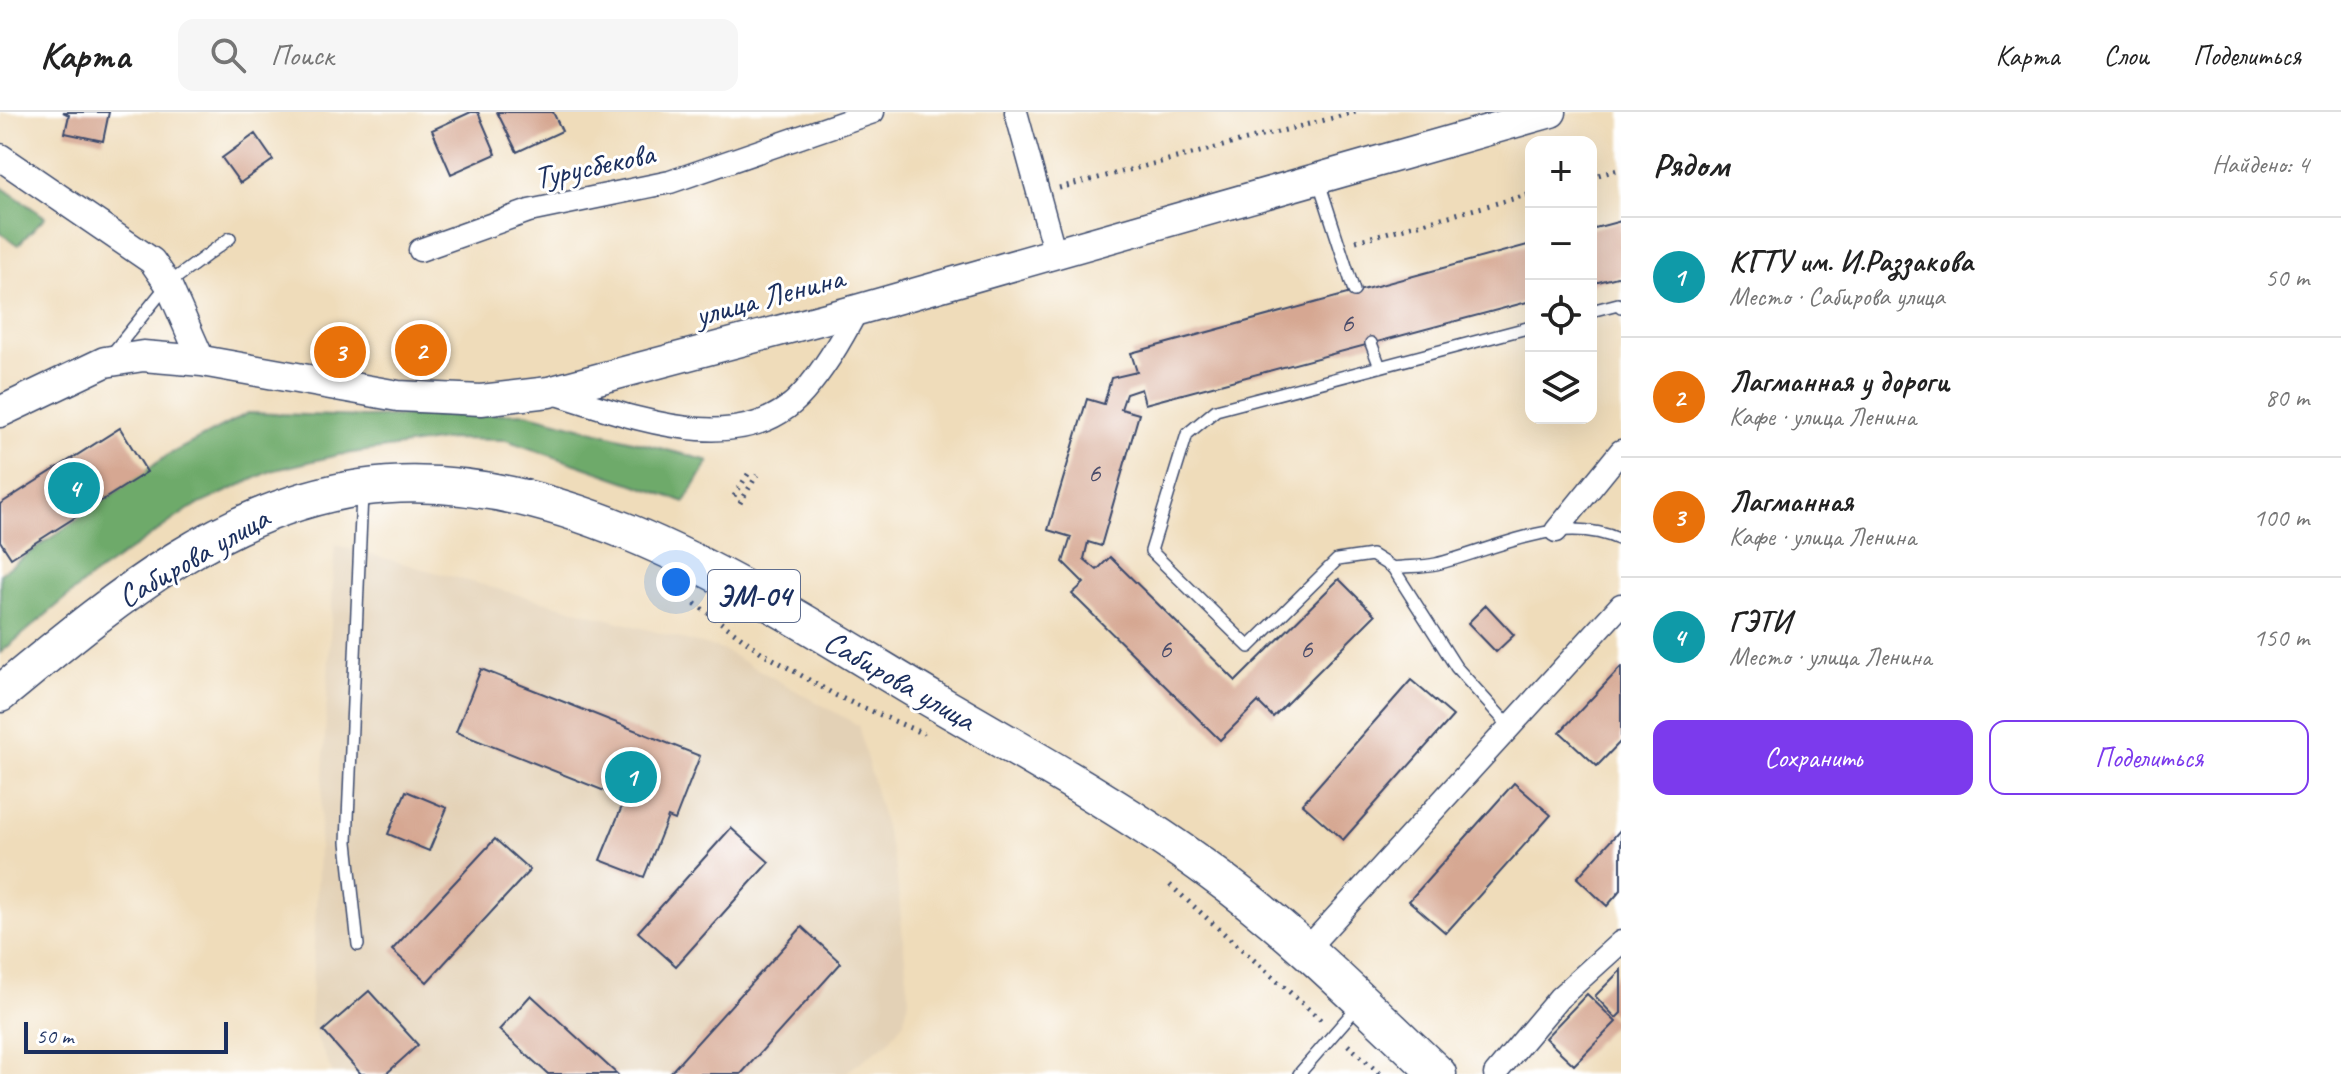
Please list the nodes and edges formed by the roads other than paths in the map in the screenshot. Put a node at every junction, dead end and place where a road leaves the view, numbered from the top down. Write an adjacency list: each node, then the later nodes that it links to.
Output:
1 (873, 112): 7 (street, Турусбекова)
2 (1016, 112): 8 (street)
3 (1551, 112): 5 (main road, улица Ленина)
4 (0, 157): 9 (street)
5 (1318, 179): 8 (main road, улица Ленина); 10 (lane)
6 (230, 238): 9 (lane)
7 (420, 250)
8 (1055, 254): 13 (main road, улица Ленина)
9 (168, 284): 16 (street); 17 (lane)
10 (1354, 291)
11 (1621, 307): 12 (lane)
12 (1597, 309)
13 (857, 310): 19 (main road, улица Ленина); 19 (street)
14 (1525, 329): 18 (lane)
15 (1371, 343): 18 (lane)
16 (202, 361): 17 (main road, улица Ленина); 19 (main road, улица Ленина)
17 (105, 362): 20 (main road, улица Ленина)
18 (1380, 367): 25 (lane)
19 (549, 392)
20 (0, 412)
21 (1621, 451): 23 (street)
22 (363, 487): 27 (highway, Сабирова улица / ЭМ-04); 30 (lane); 31 (highway, Сабирова улица / ЭМ-04)
23 (1556, 531): 24 (lane); 25 (lane)
24 (1621, 540)
25 (1393, 568): 28 (lane)
26 (1621, 605): 28 (street)
27 (0, 694)
28 (1509, 726): 31 (street)
29 (1621, 942): 35 (street)
30 (358, 945)
31 (1306, 950): 32 (highway, Сабирова улица / ЭМ-04)
32 (1361, 1002): 33 (lane); 34 (highway, Сабирова улица / ЭМ-04)
33 (1299, 1074)
34 (1438, 1074)
35 (1495, 1074)

